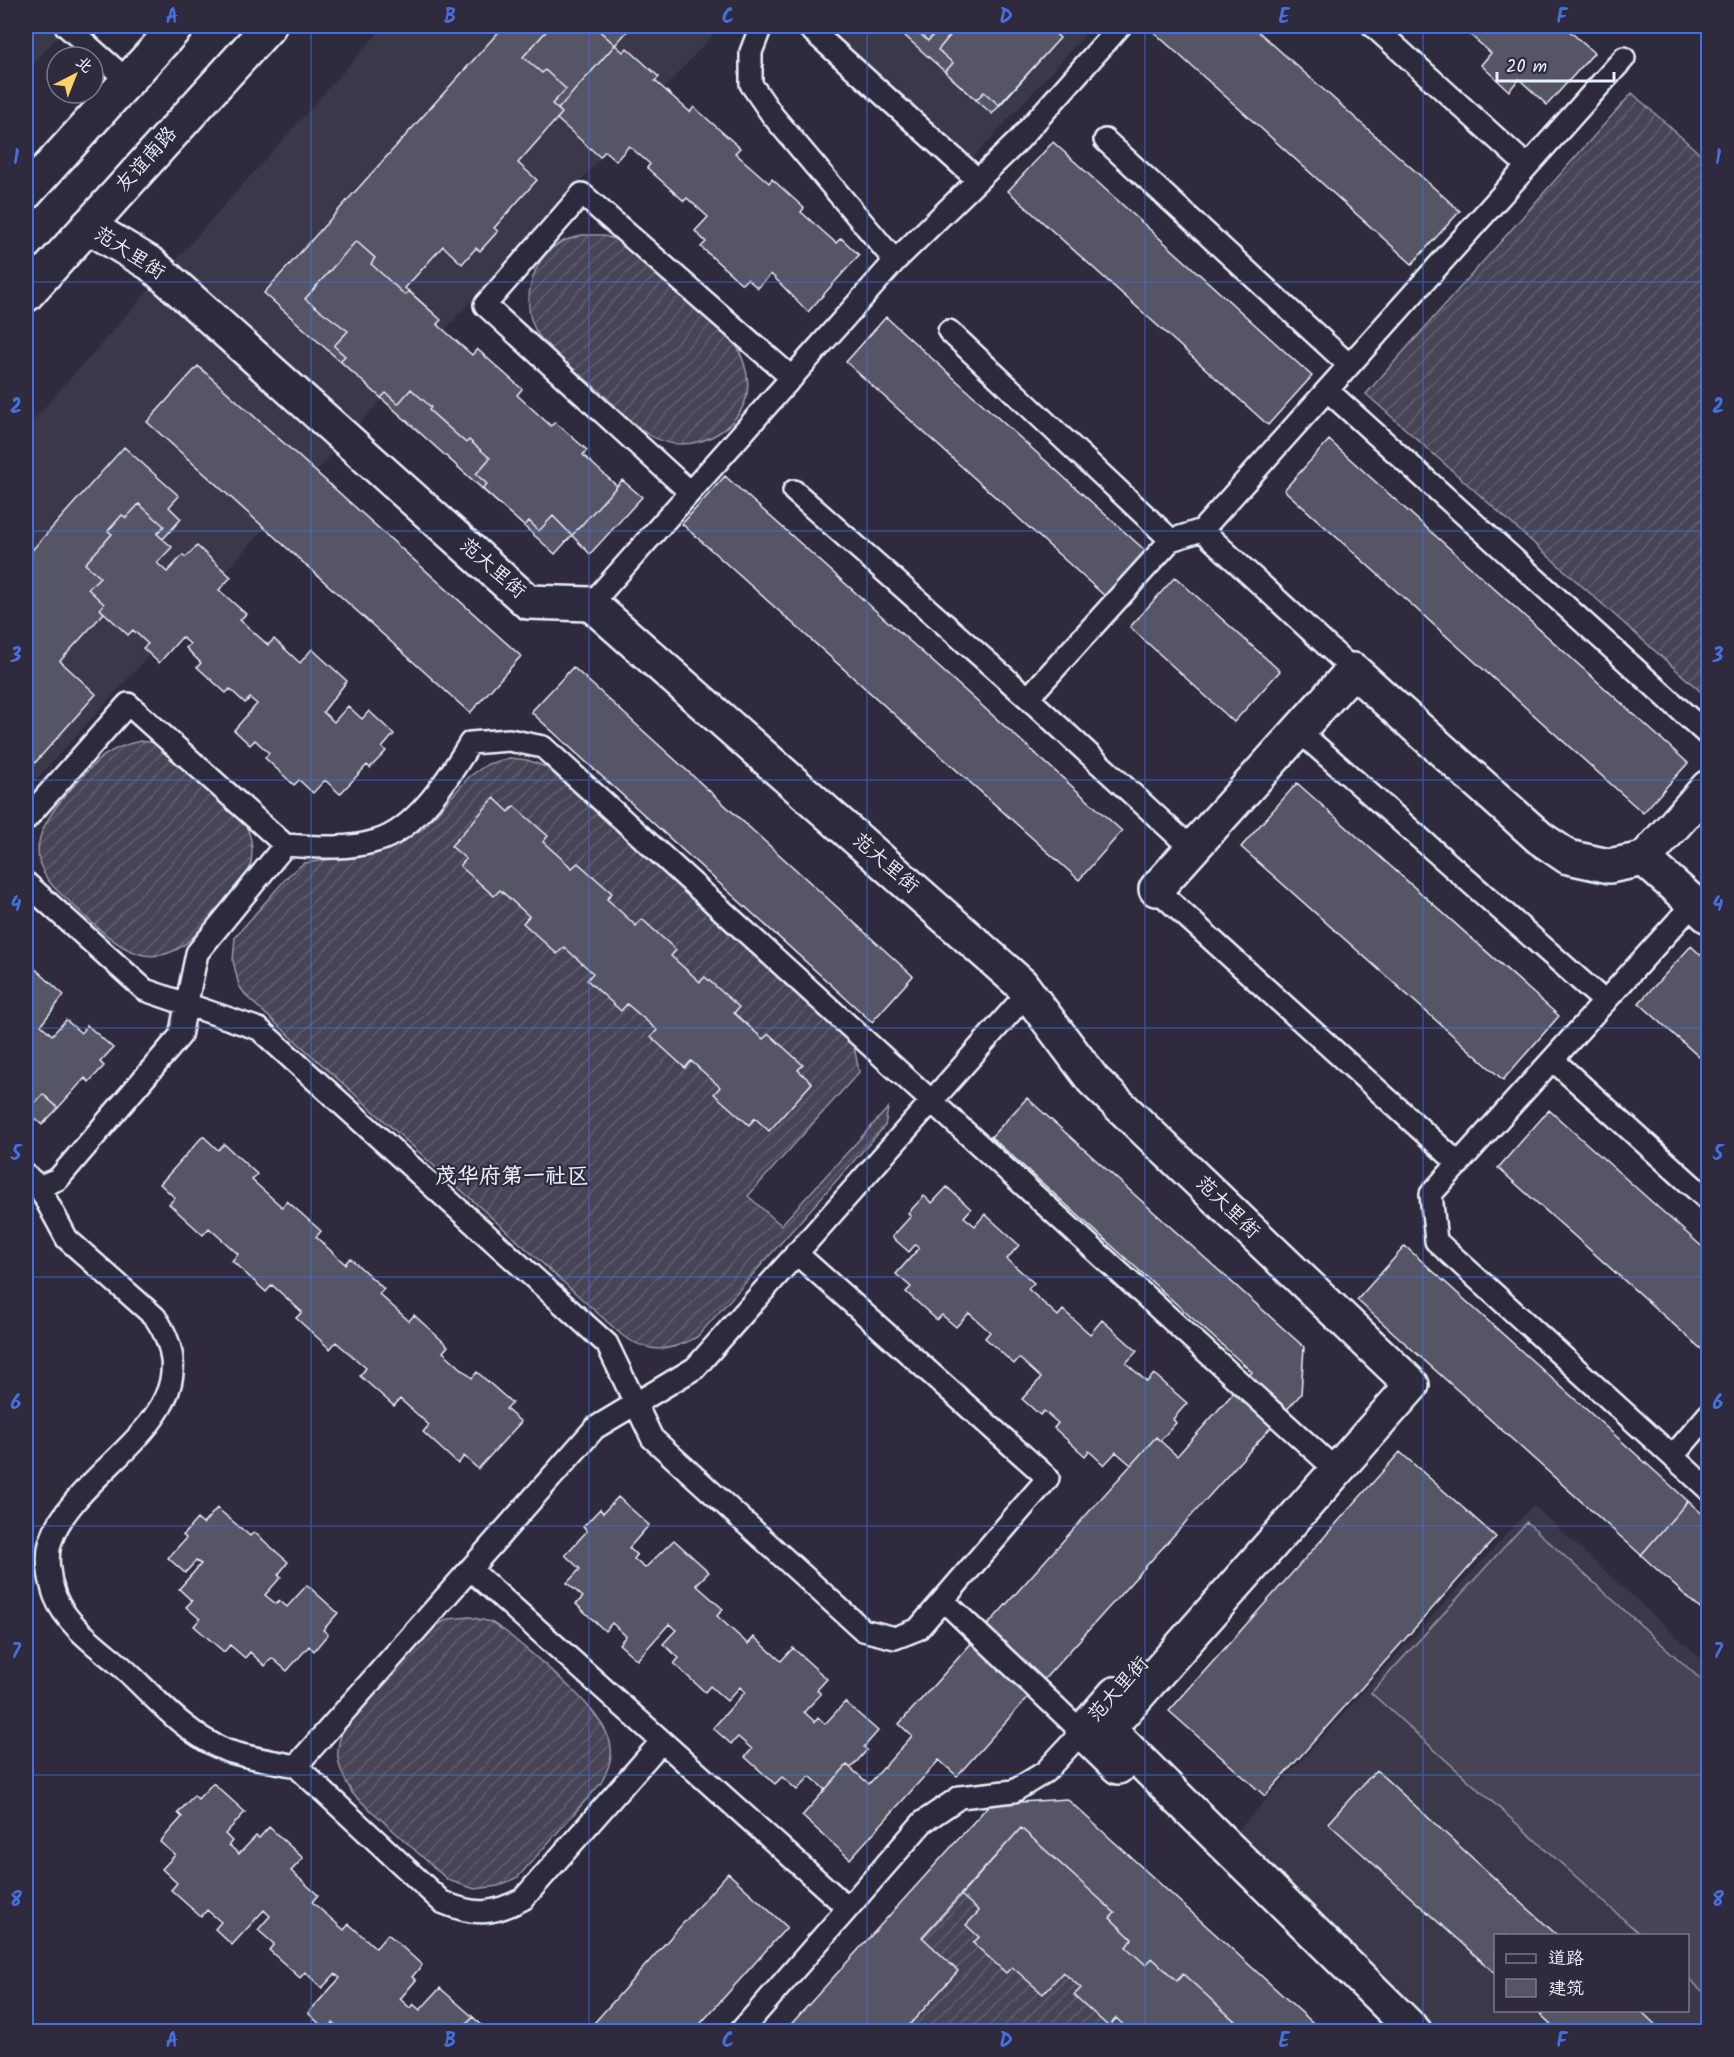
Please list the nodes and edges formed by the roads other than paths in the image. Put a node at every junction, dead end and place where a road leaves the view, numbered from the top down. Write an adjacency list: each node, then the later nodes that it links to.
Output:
1 (66, 26): 9 (lane)
2 (177, 26): 9 (street)
3 (269, 26): 14 (street, 友谊南路)
4 (761, 26): 15 (lane)
5 (807, 26): 12 (lane)
6 (1120, 26): 12 (lane)
7 (1373, 26): 11 (lane)
8 (1624, 58): 11 (lane)
9 (127, 80): 13 (street)
10 (1105, 140): 18 (lane)
11 (1527, 166): 18 (lane)
12 (978, 180): 15 (lane)
13 (26, 193)
14 (88, 226): 16 (street, 友谊南路); 25 (street, 范大里街); 40 (street, 范大里街)
15 (896, 261): 19 (lane)
16 (26, 295)
17 (949, 331): 24 (lane)
18 (1349, 365): 20 (lane)
19 (792, 378): 22 (lane); 22 (lane)
20 (1327, 390): 23 (lane); 29 (lane)
21 (794, 491): 27 (lane)
22 (690, 492): 25 (lane)
23 (1202, 530): 24 (lane); 26 (lane)
24 (1171, 540): 27 (lane)
25 (591, 604): 49 (street, 范大里街)
26 (1353, 670): 28 (street); 34 (street)
27 (1028, 698): 33 (lane)
28 (1299, 731): 33 (street); 38 (lane)
29 (1708, 735)
30 (1708, 787): 34 (street)
31 (26, 819): 32 (lane)
32 (285, 845): 39 (lane); 49 (lane)
33 (1192, 849): 36 (street)
34 (1644, 858): 37 (street)
35 (26, 883): 39 (lane)
36 (1156, 889): 42 (lane)
37 (1701, 910): 38 (lane)
38 (1605, 1002): 41 (lane)
39 (186, 1004): 43 (lane); 46 (lane)
40 (1016, 1006): 45 (lane); 53 (street, 范大里街)
41 (1553, 1060): 42 (lane); 44 (lane)
42 (1459, 1164): 48 (lane)
43 (32, 1181): 55 (lane)
44 (1708, 1200)
45 (796, 1253): 46 (lane); 52 (lane)
46 (635, 1404): 51 (lane); 52 (lane)
47 (1708, 1415): 48 (lane)
48 (1672, 1456): 50 (lane)
49 (1336, 1470): 53 (street, 范大里街)
50 (1708, 1489)
51 (470, 1569): 54 (lane); 55 (lane)
52 (943, 1600): 53 (lane)
53 (1095, 1730): 56 (lane); 57 (street, 范大里街)
54 (662, 1741): 55 (lane); 56 (lane)
55 (296, 1766)
56 (848, 1908): 58 (lane)
57 (1402, 2030)
58 (740, 2031)

